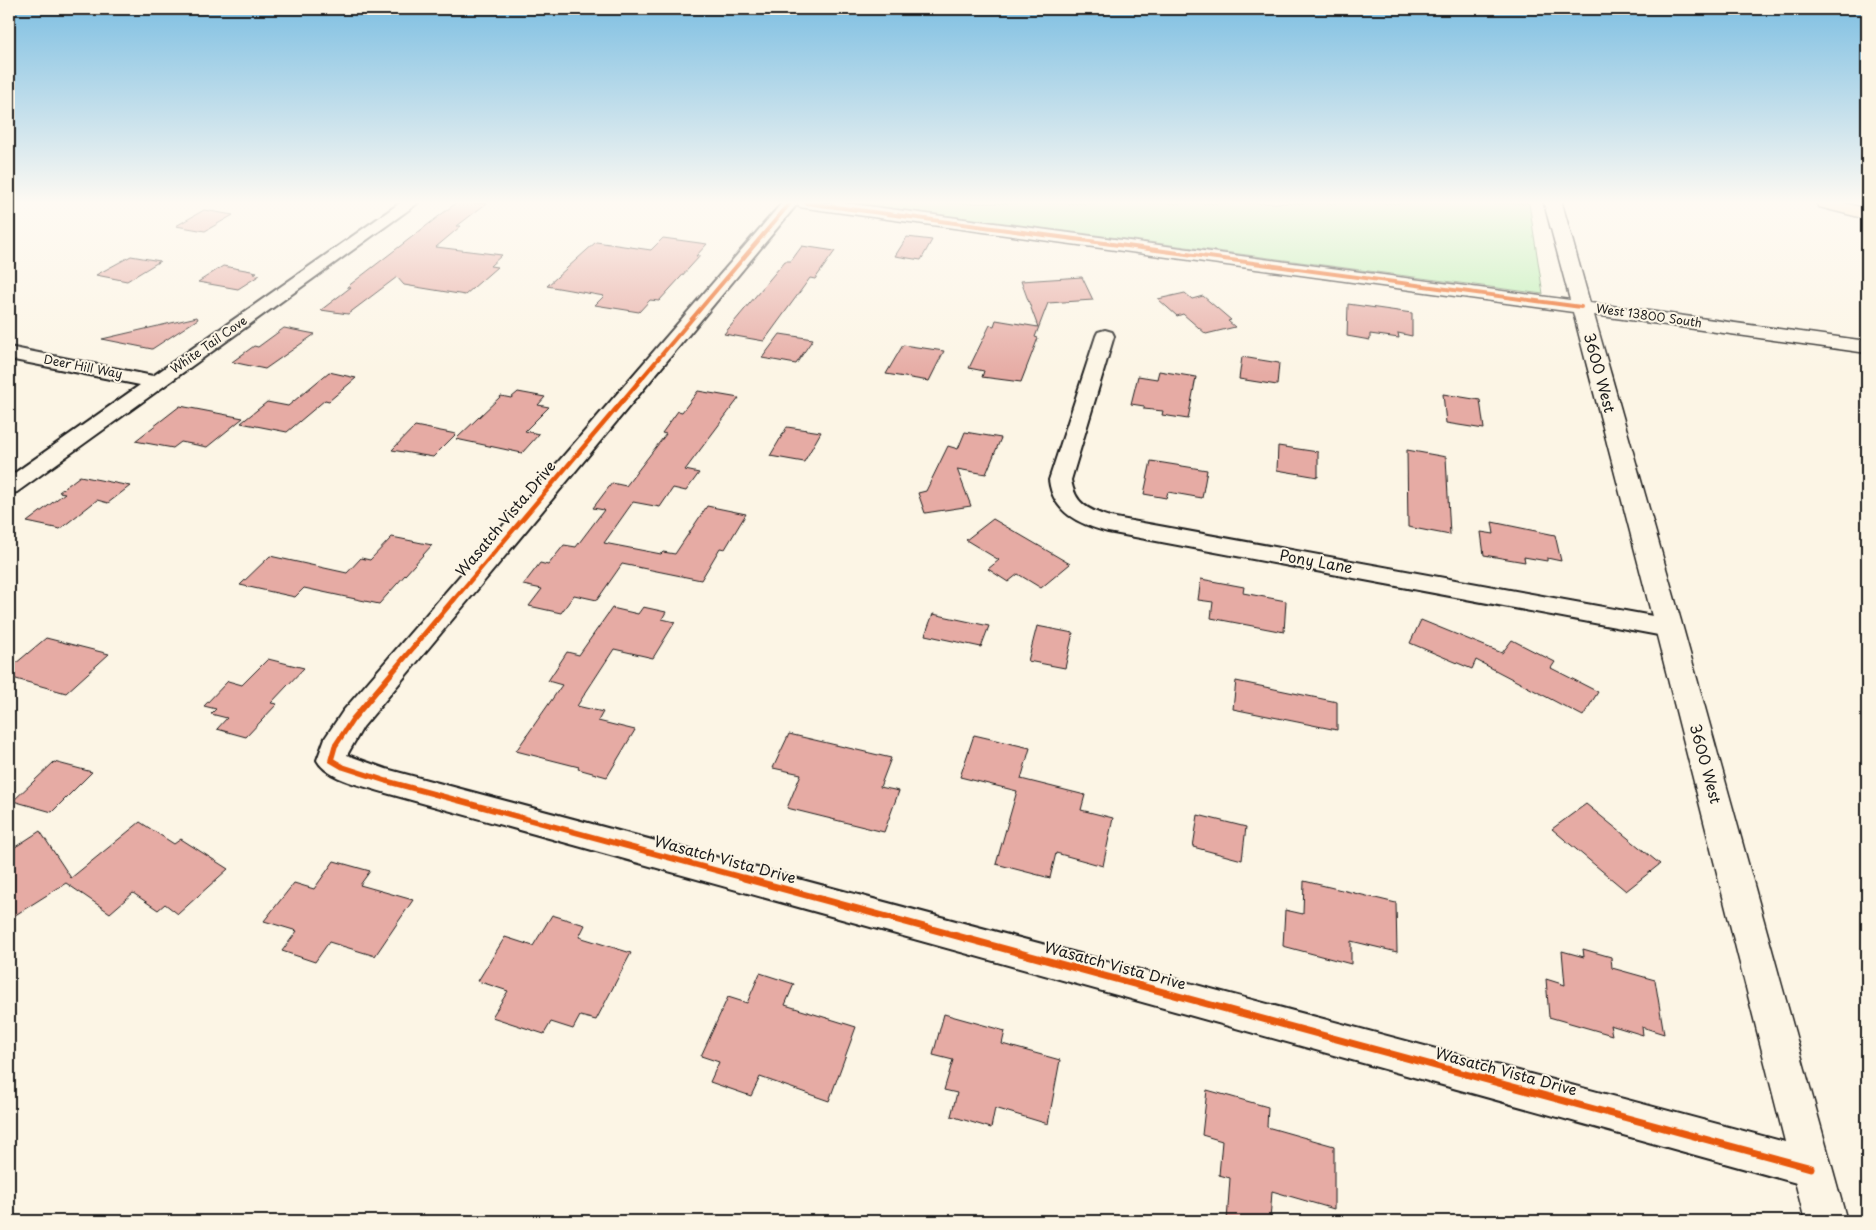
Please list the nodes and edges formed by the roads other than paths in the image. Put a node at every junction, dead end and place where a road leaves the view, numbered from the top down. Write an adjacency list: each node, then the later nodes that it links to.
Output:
1 (329, 260): 9 (street, White Tail Cove)
2 (741, 260): 12 (street, Wasatch Vista Drive)
3 (1238, 260): 5 (street, West 13800 South)
4 (1569, 260): 5 (street, 3600 West)
5 (1581, 306): 7 (street, West 13800 South); 11 (street, 3600 West)
6 (1105, 336): 11 (street, Pony Lane)
7 (1867, 347)
8 (9, 353): 9 (street, Deer Hill Way)
9 (156, 382): 10 (street, White Tail Cove)
10 (9, 486)
11 (1669, 628): 12 (street, 3600 West)
12 (1811, 1168): 13 (street, 3600 West)
13 (1826, 1221)

